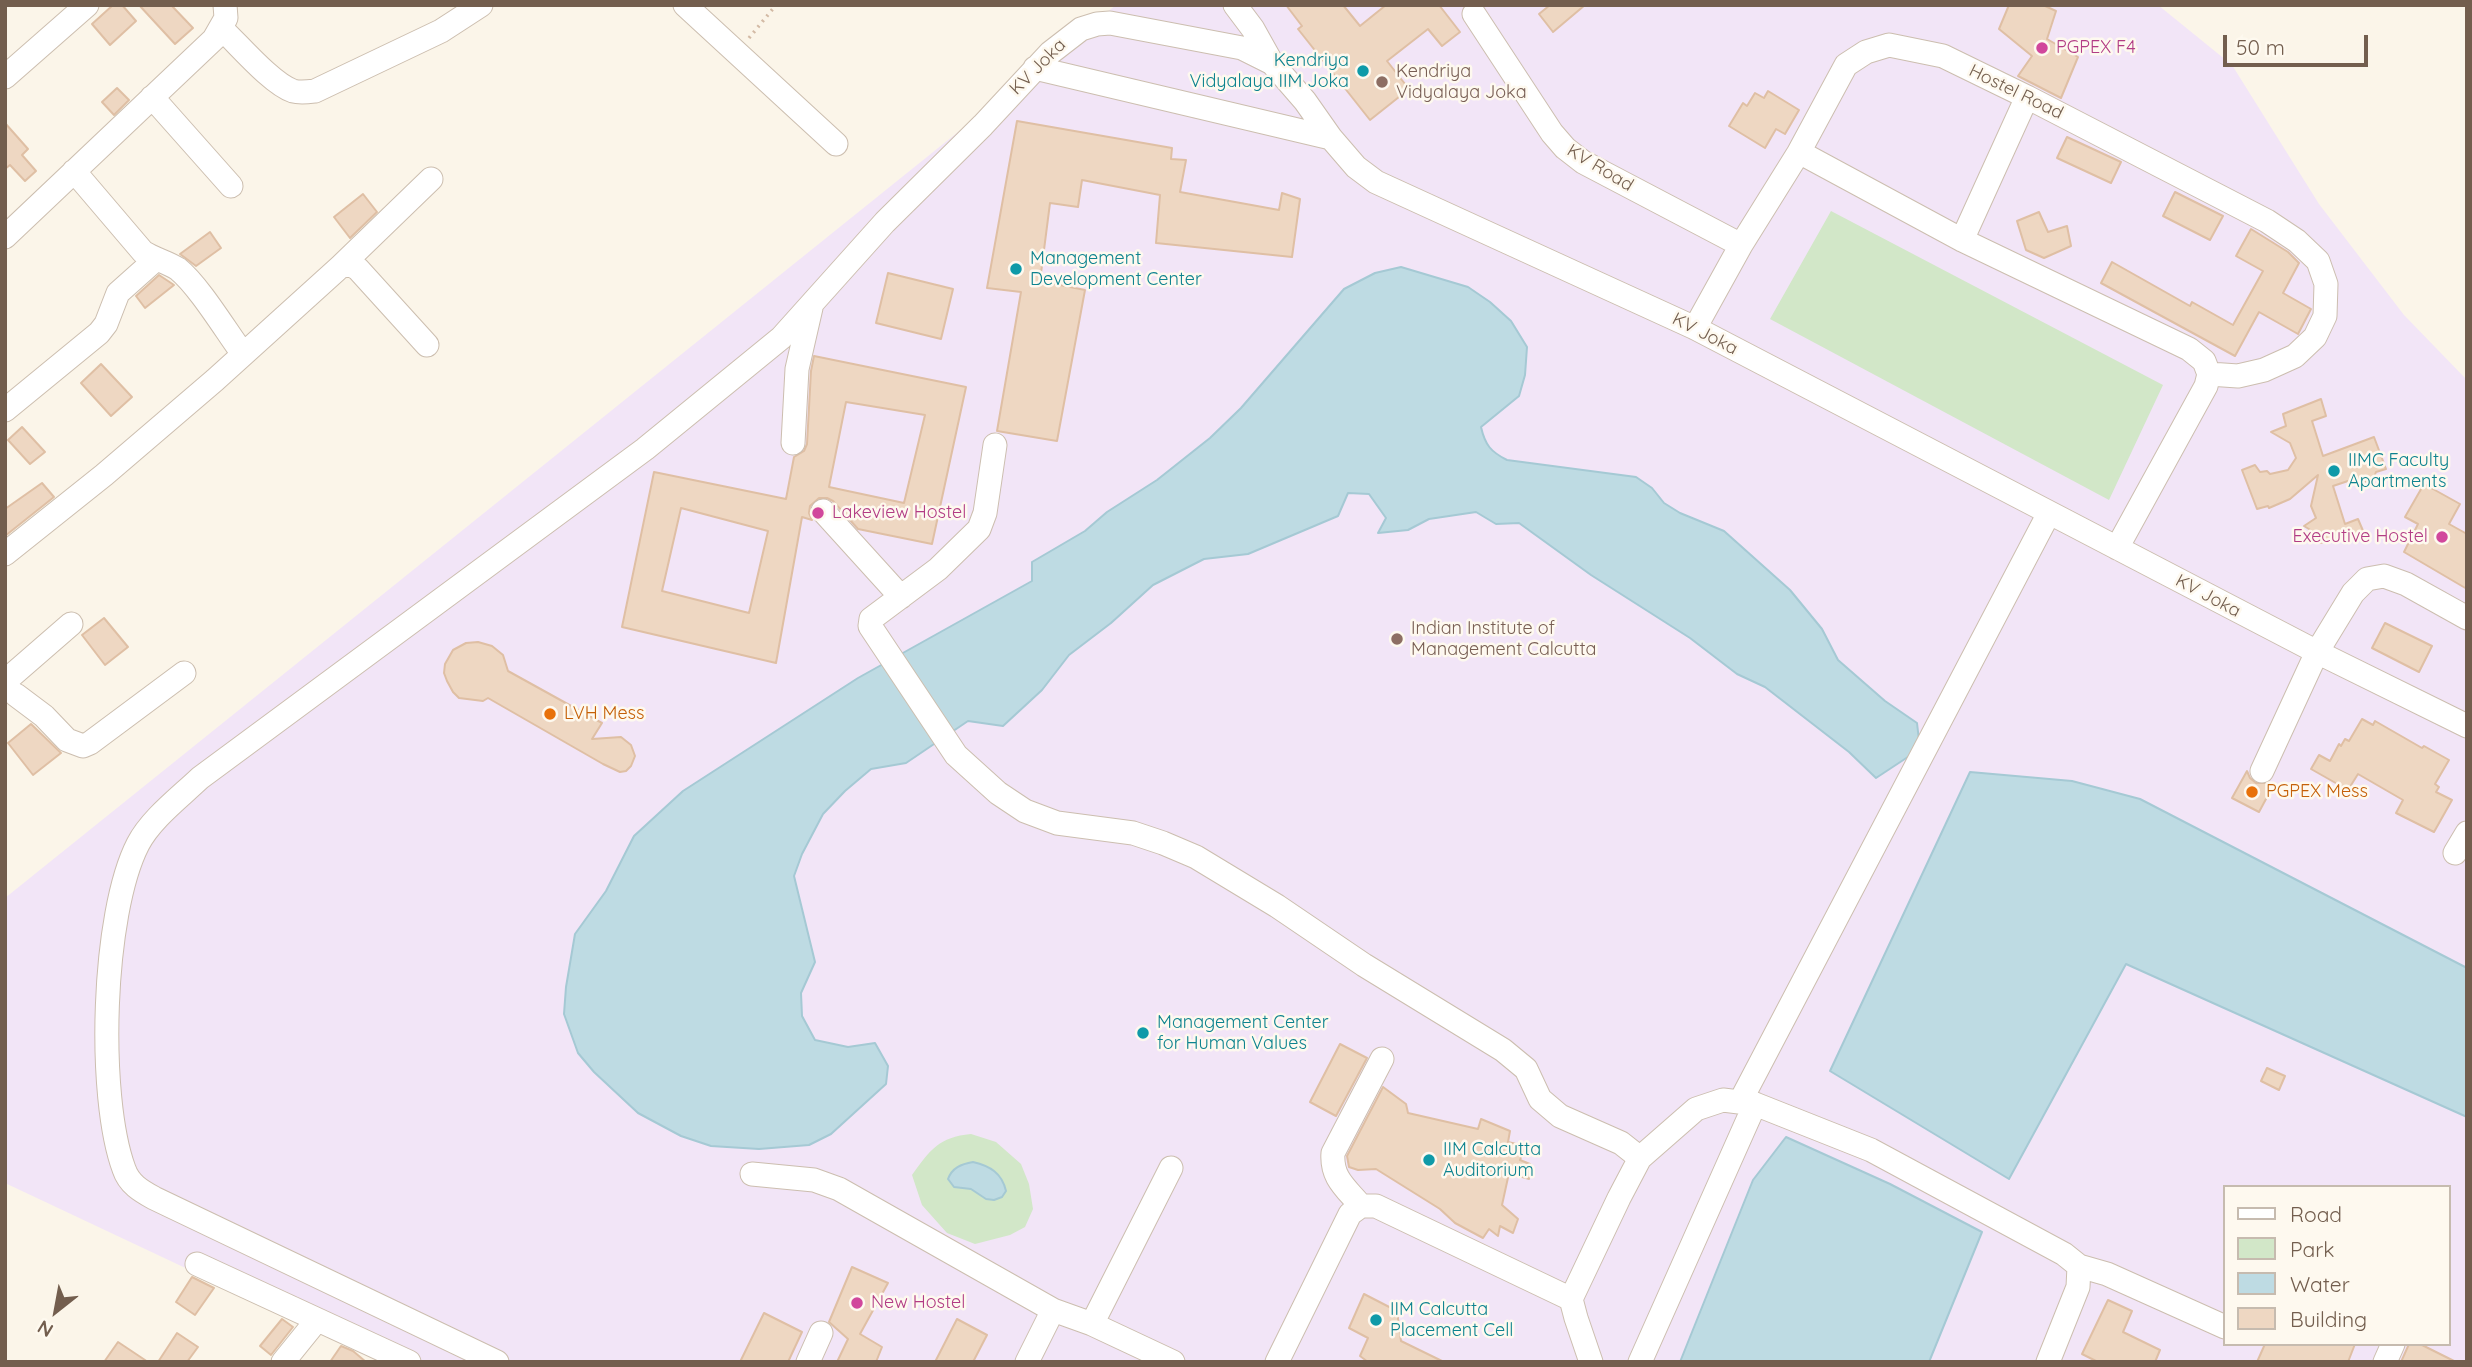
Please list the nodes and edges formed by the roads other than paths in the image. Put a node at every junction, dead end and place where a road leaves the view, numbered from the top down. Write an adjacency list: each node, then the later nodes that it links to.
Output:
1 (87, 5): 9 (street)
2 (481, 5): 6 (street)
3 (685, 5): 13 (street)
4 (1235, 5): 7 (street)
5 (1474, 13): 20 (street, KV Road)
6 (228, 14): 10 (street)
7 (1272, 63): 8 (street, KV Joka); 12 (street, KV Joka)
8 (1035, 68): 12 (street); 23 (street, KV Joka)
9 (5, 77)
10 (152, 97): 15 (street); 17 (street)
11 (2027, 97): 14 (street, Hostel Road); 19 (street); 27 (street, Hostel Road)
12 (1331, 138): 24 (street, KV Joka)
13 (836, 144)
14 (1799, 152): 19 (street); 20 (street, Hostel Road)
15 (74, 171): 18 (street); 21 (street)
16 (430, 179): 22 (street)
17 (231, 186)
18 (5, 237)
19 (1962, 240): 27 (street)
20 (1741, 245): 24 (street, Hostel Road)
21 (155, 260): 26 (street); 28 (street)
22 (341, 266): 25 (street); 26 (street)
23 (812, 304): 29 (street); 62 (street, KV Joka)
24 (1695, 328): 32 (street, KV Joka)
25 (427, 345)
26 (243, 354): 34 (street)
27 (2209, 374): 33 (street)
28 (5, 410)
29 (793, 443)
30 (995, 445): 35 (street)
31 (823, 512): 35 (street)
32 (2049, 513): 33 (street, KV Joka); 46 (street)
33 (2117, 548): 38 (street, KV Joka)
34 (5, 554)
35 (901, 597): 47 (street)
36 (2467, 618): 38 (street)
37 (71, 624): 40 (street)
38 (2317, 652): 41 (street, KV Joka); 42 (street)
39 (184, 673): 40 (street)
40 (9, 689)
41 (2467, 726)
42 (2262, 771)
43 (2467, 833): 44 (street)
44 (2455, 853)
45 (1382, 1059): 50 (street)
46 (1748, 1103): 47 (street); 52 (street); 68 (street)
47 (1640, 1158): 53 (street)
48 (1171, 1168): 56 (street)
49 (751, 1174): 54 (street)
50 (1361, 1206): 53 (street); 66 (street)
51 (197, 1264): 55 (street)
52 (2079, 1266): 57 (street); 69 (street)
53 (1572, 1299): 67 (street)
54 (1053, 1310): 56 (street); 64 (street)
55 (317, 1320): 60 (street); 61 (street)
56 (1092, 1324): 65 (street)
57 (2224, 1327)
58 (821, 1333): 63 (street)
59 (2392, 1346): 70 (street)
60 (283, 1362)
61 (409, 1362)
62 (497, 1362)
63 (808, 1362)
64 (1027, 1362)
65 (1173, 1362)
66 (1277, 1362)
67 (1591, 1362)
68 (1640, 1362)
69 (2048, 1362)
70 (2385, 1362)

